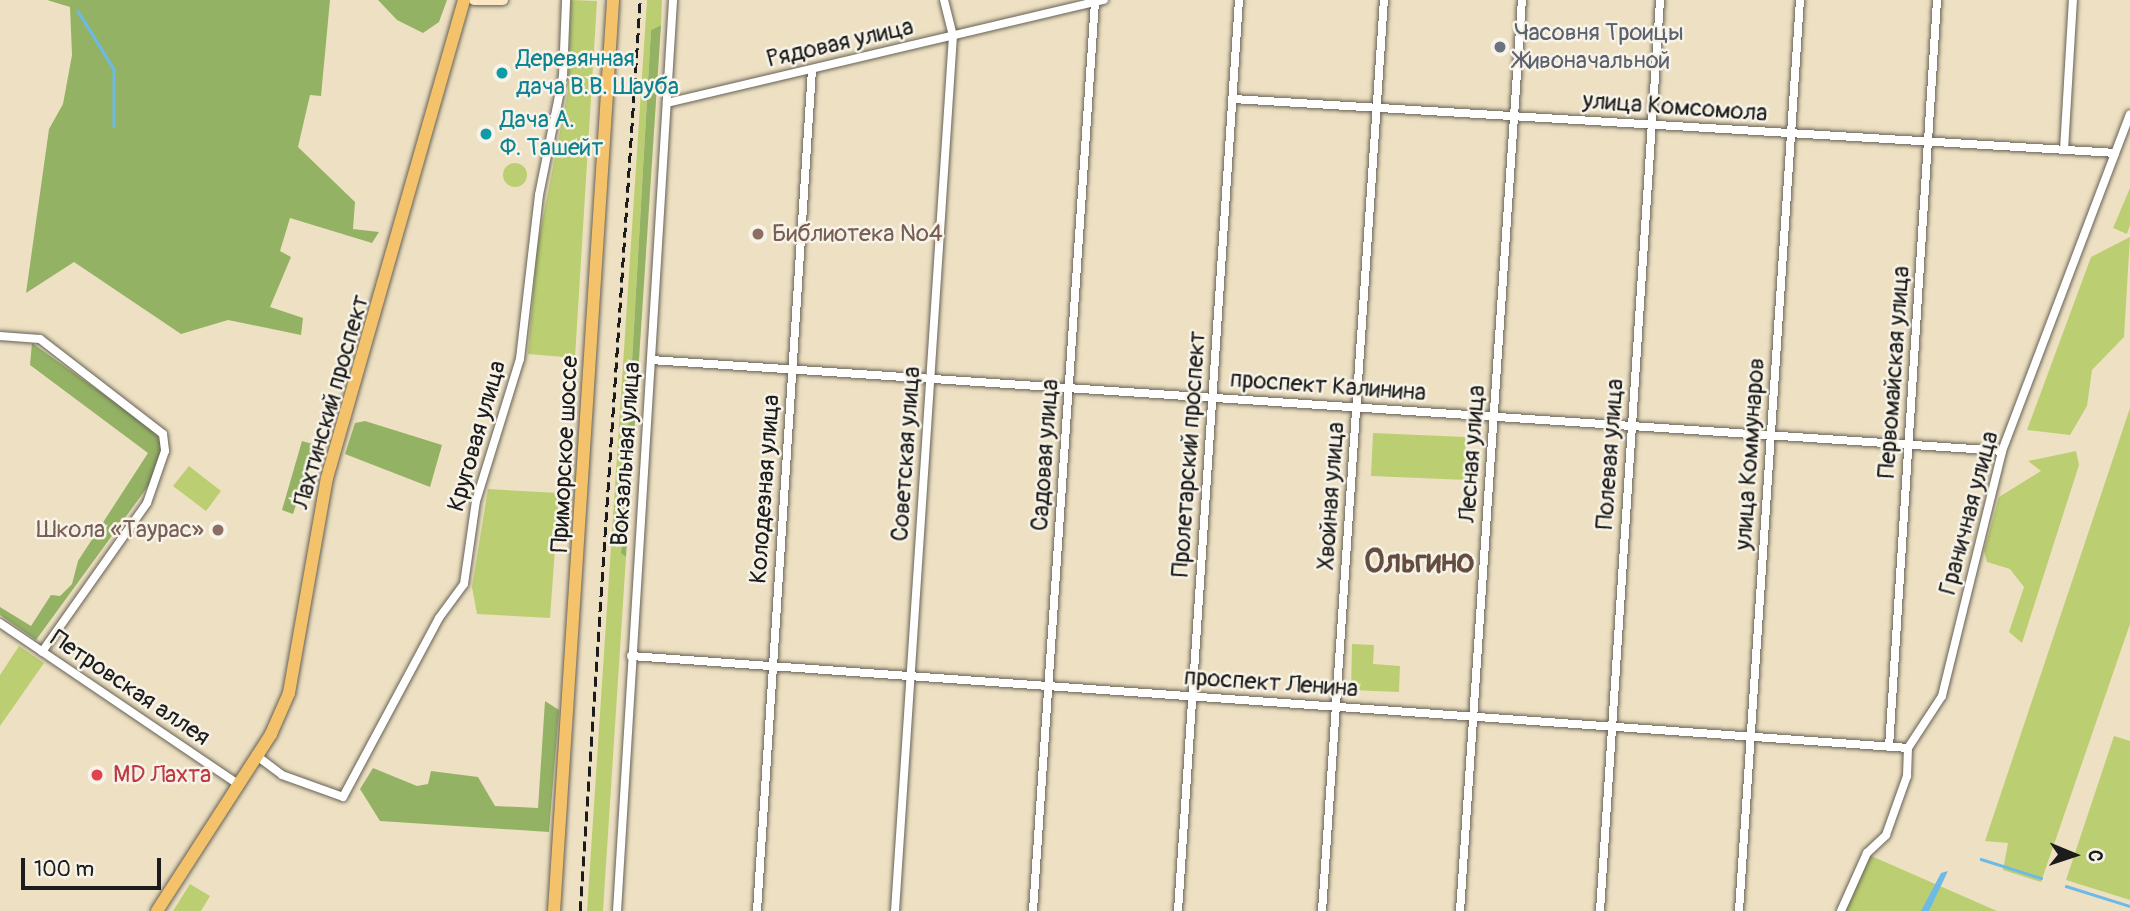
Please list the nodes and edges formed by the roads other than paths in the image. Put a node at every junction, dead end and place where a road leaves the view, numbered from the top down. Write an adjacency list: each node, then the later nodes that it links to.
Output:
1 (464, 0): 53 (main road, Лахтинский проспект)
2 (474, 0): 3 (main road)
3 (503, 0)
4 (566, 0): 53 (street, Круговая улица)
5 (613, 0): 56 (main road, Приморское шоссе)
6 (673, 0): 19 (street, Вокзальная улица)
7 (944, 0): 16 (street, Советская улица)
8 (1239, 0): 18 (street, Пролетарский проспект)
9 (1384, 0): 20 (street, Хвойная улица)
10 (1522, 0): 22 (street, Лесная улица)
11 (1660, 0): 23 (street, Полевая улица)
12 (1800, 0): 24 (street, улица Коммунаров)
13 (1937, 0): 25 (street, Первомайская улица)
14 (2073, 0): 26 (street)
15 (1099, 1): 16 (street, Рядовая улица); 32 (street, Садовая улица)
16 (953, 36): 17 (street, Рядовая улица); 31 (street, Советская улица)
17 (811, 70): 19 (street, Рядовая улица); 30 (street, Колодезная улица)
18 (1233, 99): 20 (street, улица Комсомола); 33 (street, Пролетарский проспект)
19 (667, 103): 29 (street, Вокзальная улица)
20 (1376, 108): 22 (street, улица Комсомола); 34 (street, Хвойная улица)
21 (2130, 114): 27 (street, Граничная улица)
22 (1514, 116): 23 (street, улица Комсомола); 35 (street, Лесная улица)
23 (1653, 125): 24 (street, улица Комсомола); 36 (street, Полевая улица)
24 (1791, 133): 25 (street, улица Комсомола); 37 (street, улица Коммунаров)
25 (1928, 142): 26 (street, улица Комсомола); 38 (street, Первомайская улица)
26 (2064, 150): 27 (street, улица Комсомола)
27 (2115, 153): 39 (street, Граничная улица)
28 (0, 336): 41 (street)
29 (652, 360): 30 (street, проспект Калинина); 42 (street, Вокзальная улица)
30 (792, 370): 31 (street, проспект Калинина); 43 (street, Колодезная улица)
31 (930, 379): 32 (street, проспект Калинина); 44 (street, Советская улица)
32 (1069, 388): 33 (street, проспект Калинина); 45 (street, Садовая улица)
33 (1212, 398): 34 (street, проспект Калинина); 46 (street, Пролетарский проспект)
34 (1356, 407): 35 (street, проспект Калинина); 47 (street, Хвойная улица)
35 (1494, 417): 36 (street, проспект Калинина); 48 (street, Лесная улица)
36 (1631, 426): 37 (street, проспект Калинина); 49 (street, Полевая улица)
37 (1770, 435): 38 (street, проспект Калинина); 50 (street, улица Коммунаров)
38 (1908, 444): 39 (street, проспект Калинина); 51 (street, Первомайская улица)
39 (2002, 451): 52 (street, Граничная улица)
40 (0, 623): 41 (street, Петровская аллея)
41 (42, 652): 54 (street, Петровская аллея)
42 (631, 656): 43 (street, проспект Ленина); 57 (street, Вокзальная улица)
43 (772, 667): 44 (street, проспект Ленина); 58 (street, Колодезная улица)
44 (911, 677): 45 (street, проспект Ленина); 59 (street, Советская улица)
45 (1048, 686): 46 (street, проспект Ленина); 60 (street, Садовая улица)
46 (1192, 697): 47 (street, проспект Ленина); 61 (street, Пролетарский проспект)
47 (1336, 707): 48 (street, проспект Ленина); 62 (street, Хвойная улица)
48 (1473, 717): 49 (street, проспект Ленина); 63 (street, Лесная улица)
49 (1611, 727): 50 (street, проспект Ленина); 64 (street, Полевая улица)
50 (1750, 737): 51 (street, проспект Ленина); 65 (street, улица Коммунаров)
51 (1889, 747): 52 (street, проспект Ленина)
52 (1908, 748): 66 (street, Граничная улица)
53 (257, 756): 54 (main road, Лахтинский проспект)
54 (238, 784): 55 (main road, Лахтинский проспект)
55 (157, 911)
56 (554, 911)
57 (617, 911)
58 (757, 911)
59 (895, 911)
60 (1033, 911)
61 (1178, 911)
62 (1322, 911)
63 (1460, 911)
64 (1600, 911)
65 (1739, 911)
66 (1841, 911)

